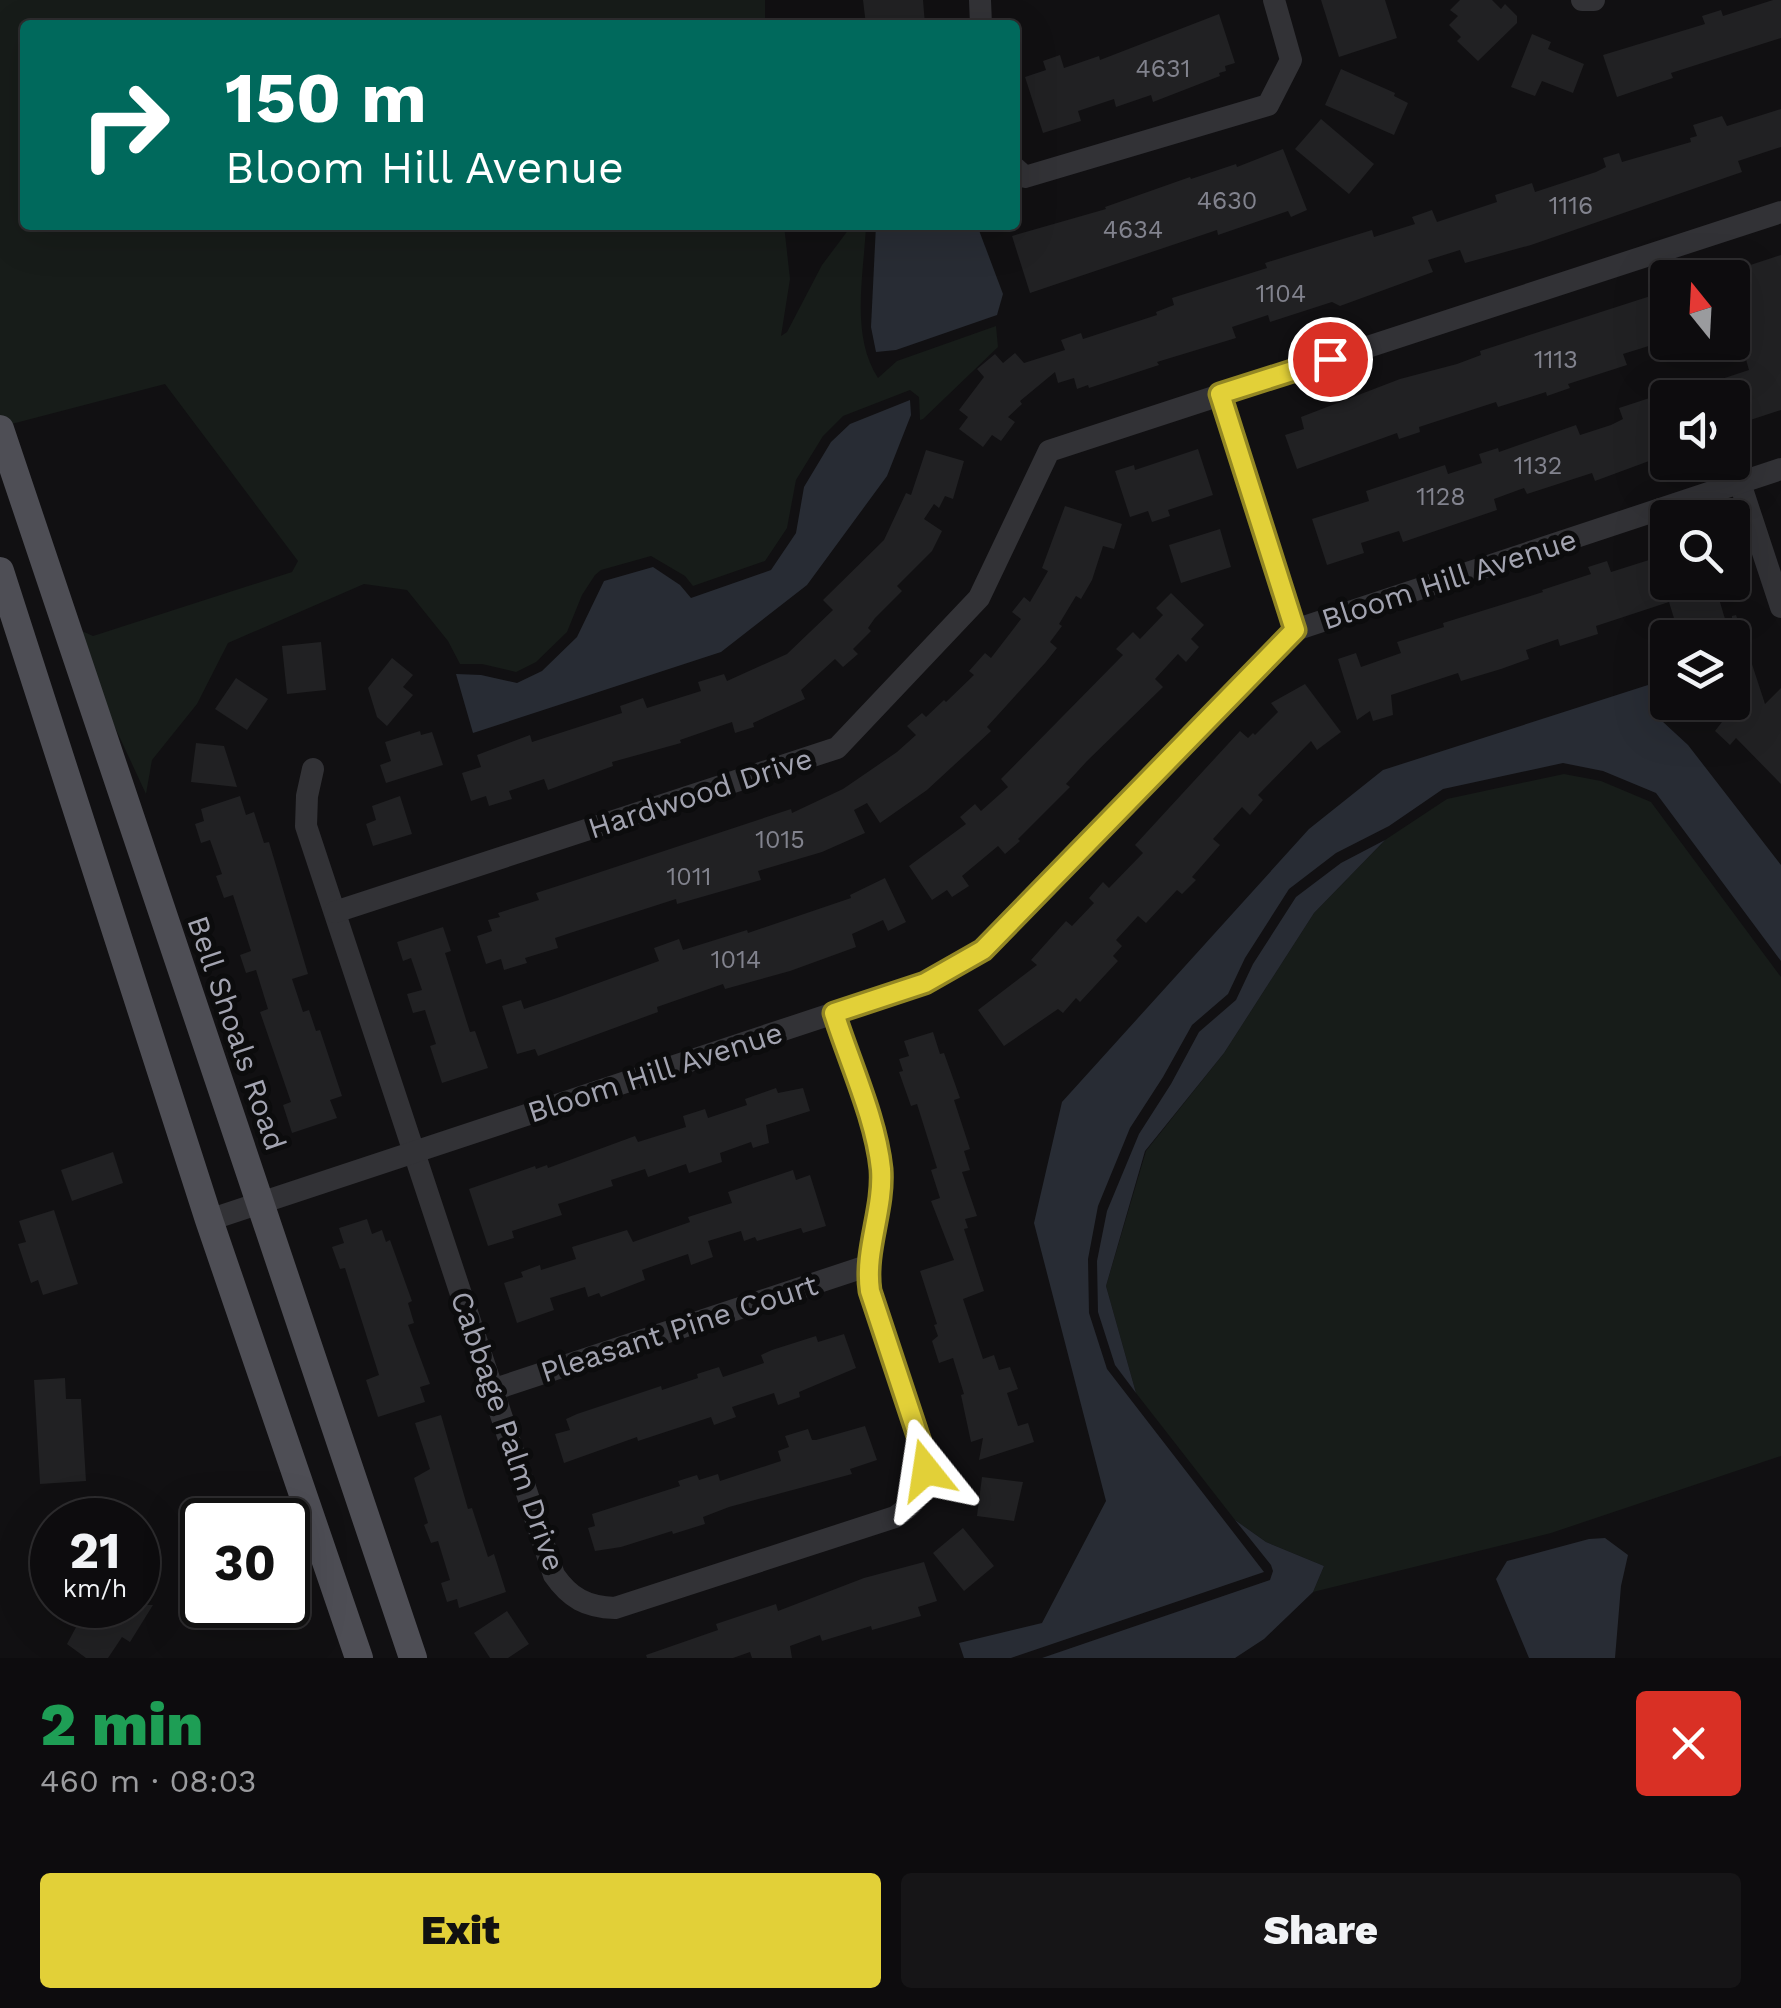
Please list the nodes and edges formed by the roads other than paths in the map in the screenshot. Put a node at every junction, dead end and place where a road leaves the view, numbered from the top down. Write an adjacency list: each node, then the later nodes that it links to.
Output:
1 (1274, 0): 4 (street)
2 (1582, 0): 3 (street)
3 (1594, 0)
4 (1020, 172)
5 (1781, 212): 6 (street, Hardwood Drive)
6 (1220, 394): 12 (street); 14 (street, Hardwood Drive)
7 (0, 428): 17 (main road, Bell Shoals Road)
8 (1781, 469): 9 (street, Bloom Hill Avenue)
9 (1740, 482): 11 (street); 12 (street, Bloom Hill Avenue)
10 (0, 571): 18 (main road)
11 (1781, 607)
12 (1295, 630): 15 (street, Bloom Hill Avenue)
13 (313, 770): 14 (street, Cabbage Palm Drive)
14 (335, 912): 16 (street, Cabbage Palm Drive)
15 (834, 1013): 16 (street, Bloom Hill Avenue); 19 (street, Cabbage Palm Drive)
16 (414, 1151): 17 (street, Bloom Hill Avenue); 20 (street, Cabbage Palm Drive)
17 (260, 1202): 18 (street, Bloom Hill Avenue); 22 (main road, Bell Shoals Road)
18 (209, 1220): 21 (main road)
19 (867, 1266): 20 (street, Pleasant Pine Court); 20 (street, Cabbage Palm Drive)
20 (492, 1390)
21 (359, 1658)
22 (413, 1658)

